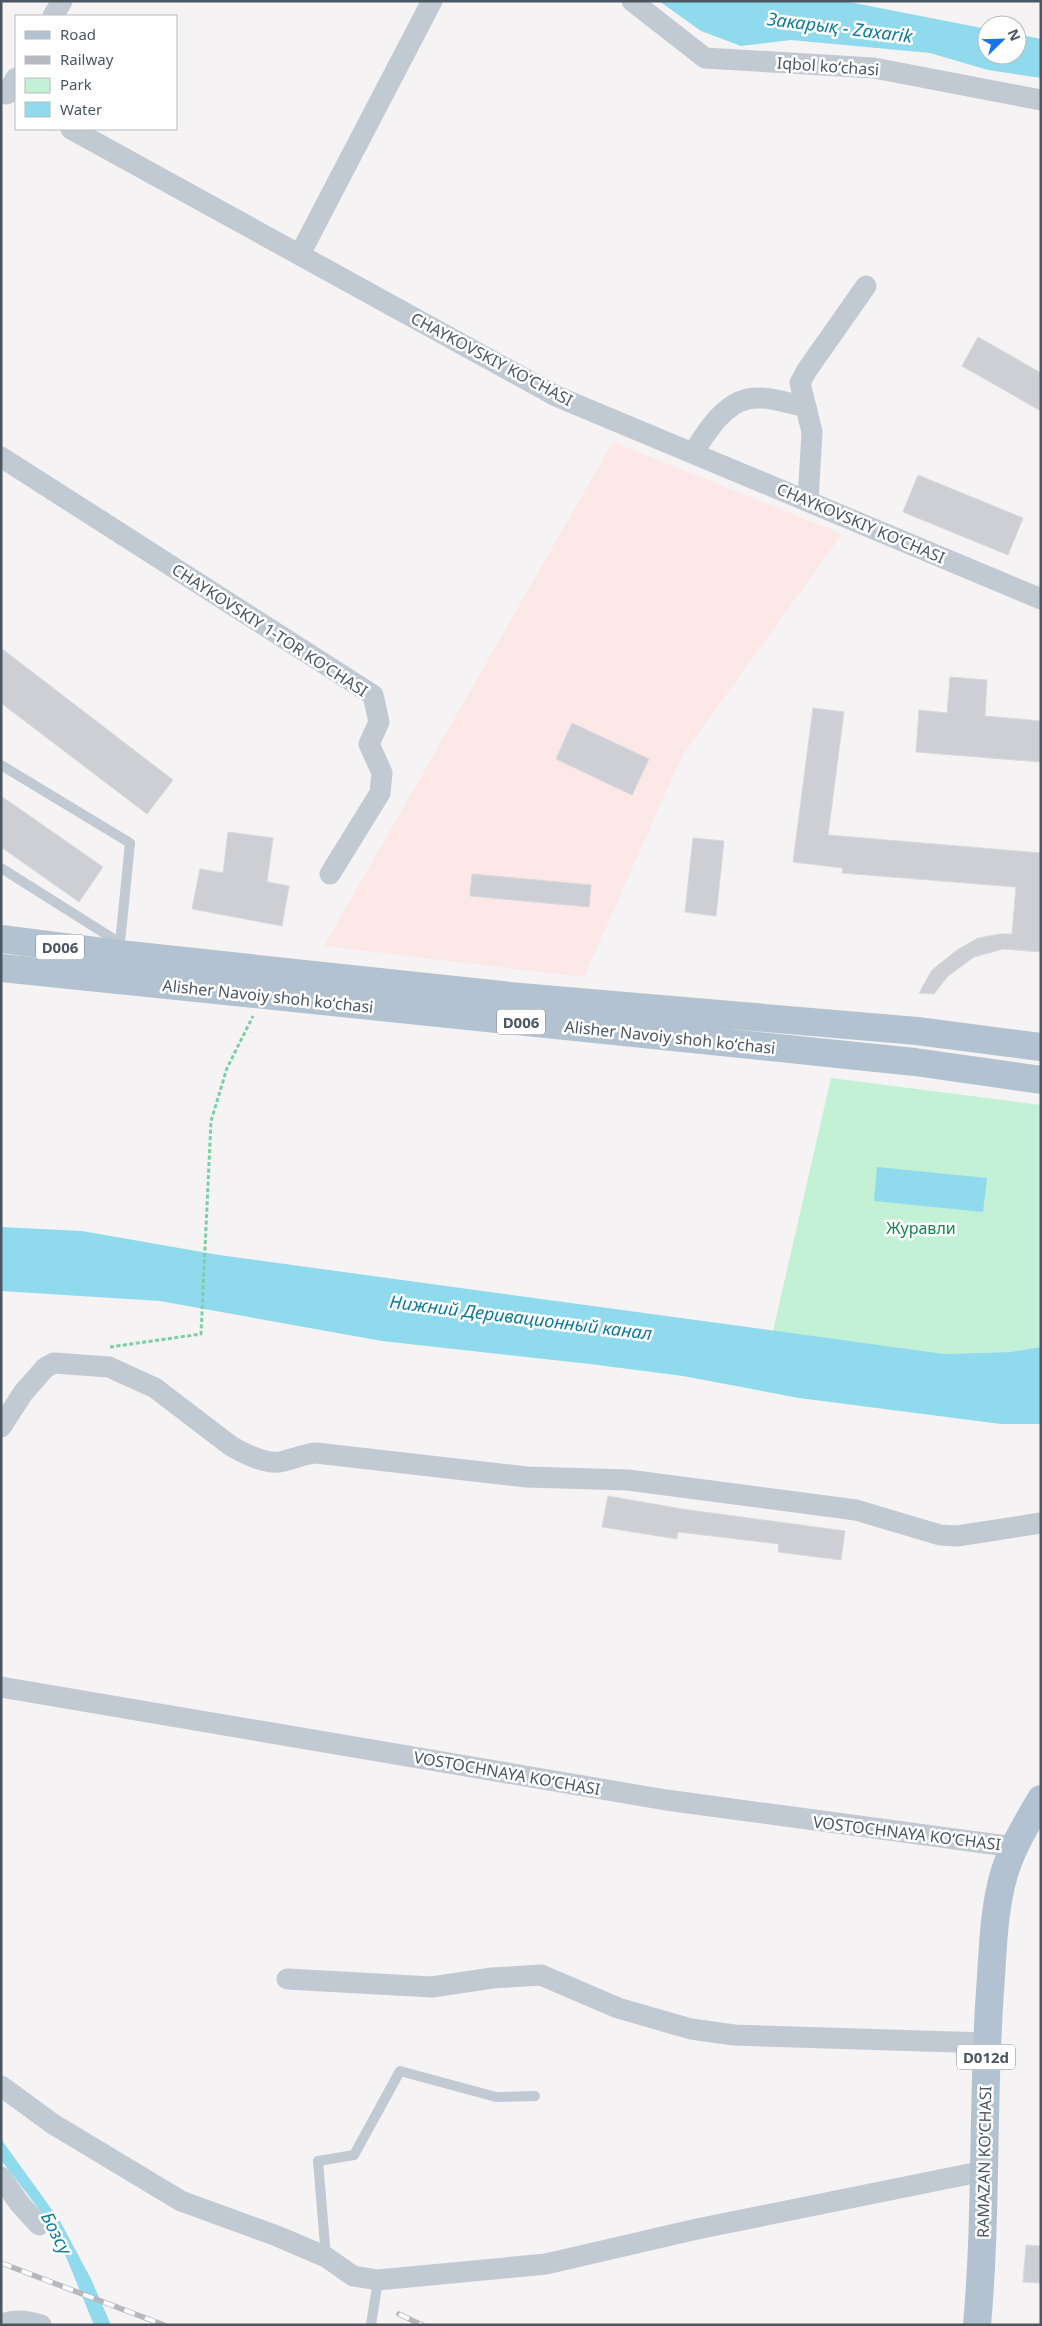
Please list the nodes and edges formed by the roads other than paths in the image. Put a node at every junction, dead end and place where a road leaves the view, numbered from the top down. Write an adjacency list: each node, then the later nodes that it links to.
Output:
1 (62, 1): 4 (street)
2 (432, 1): 7 (street)
3 (632, 1): 5 (street, Iqbol koʻchasi)
4 (54, 15)
5 (1041, 100)
6 (73, 130): 7 (street, CHAYKOVSKIY KO‘CHASI)
7 (300, 254): 10 (street, CHAYKOVSKIY KO‘CHASI)
8 (866, 286): 9 (street)
9 (806, 407): 10 (street); 12 (street)
10 (693, 452): 12 (street, CHAYKOVSKIY KO‘CHASI)
11 (1, 457): 16 (street, CHAYKOVSKIY 1-TOR KO‘CHASI)
12 (808, 500): 13 (street, CHAYKOVSKIY KO‘CHASI)
13 (1041, 599)
14 (1, 765): 18 (lane)
15 (1, 868): 18 (lane)
16 (330, 874)
17 (1, 939): 18 (main road, Alisher Navoiy shoh koʻchasi / D006)
18 (120, 948): 20 (main road, Alisher Navoiy shoh koʻchasi / D006)
19 (1, 968): 21 (main road, Alisher Navoiy shoh koʻchasi / D006)
20 (1041, 1047)
21 (1041, 1080)
22 (1, 1427): 23 (street)
23 (1041, 1524)
24 (1, 1687): 26 (street, VOSTOCHNAYA KO‘CHASI)
25 (1041, 1799): 26 (main road, RAMAZAN KO‘CHASI / D012d)
26 (1014, 1848): 28 (main road, RAMAZAN KO‘CHASI / D012d)
27 (287, 1979): 28 (street)
28 (987, 2042): 31 (main road, RAMAZAN KO‘CHASI / D012d)
29 (1, 2086): 34 (street)
30 (535, 2096): 34 (lane)
31 (984, 2172): 35 (street); 39 (main road, RAMAZAN KO‘CHASI / D012d)
32 (1, 2177): 33 (street)
33 (39, 2225)
34 (326, 2257): 35 (street)
35 (378, 2280): 38 (lane)
36 (1, 2324): 37 (street)
37 (41, 2325)
38 (371, 2325)
39 (977, 2325)

